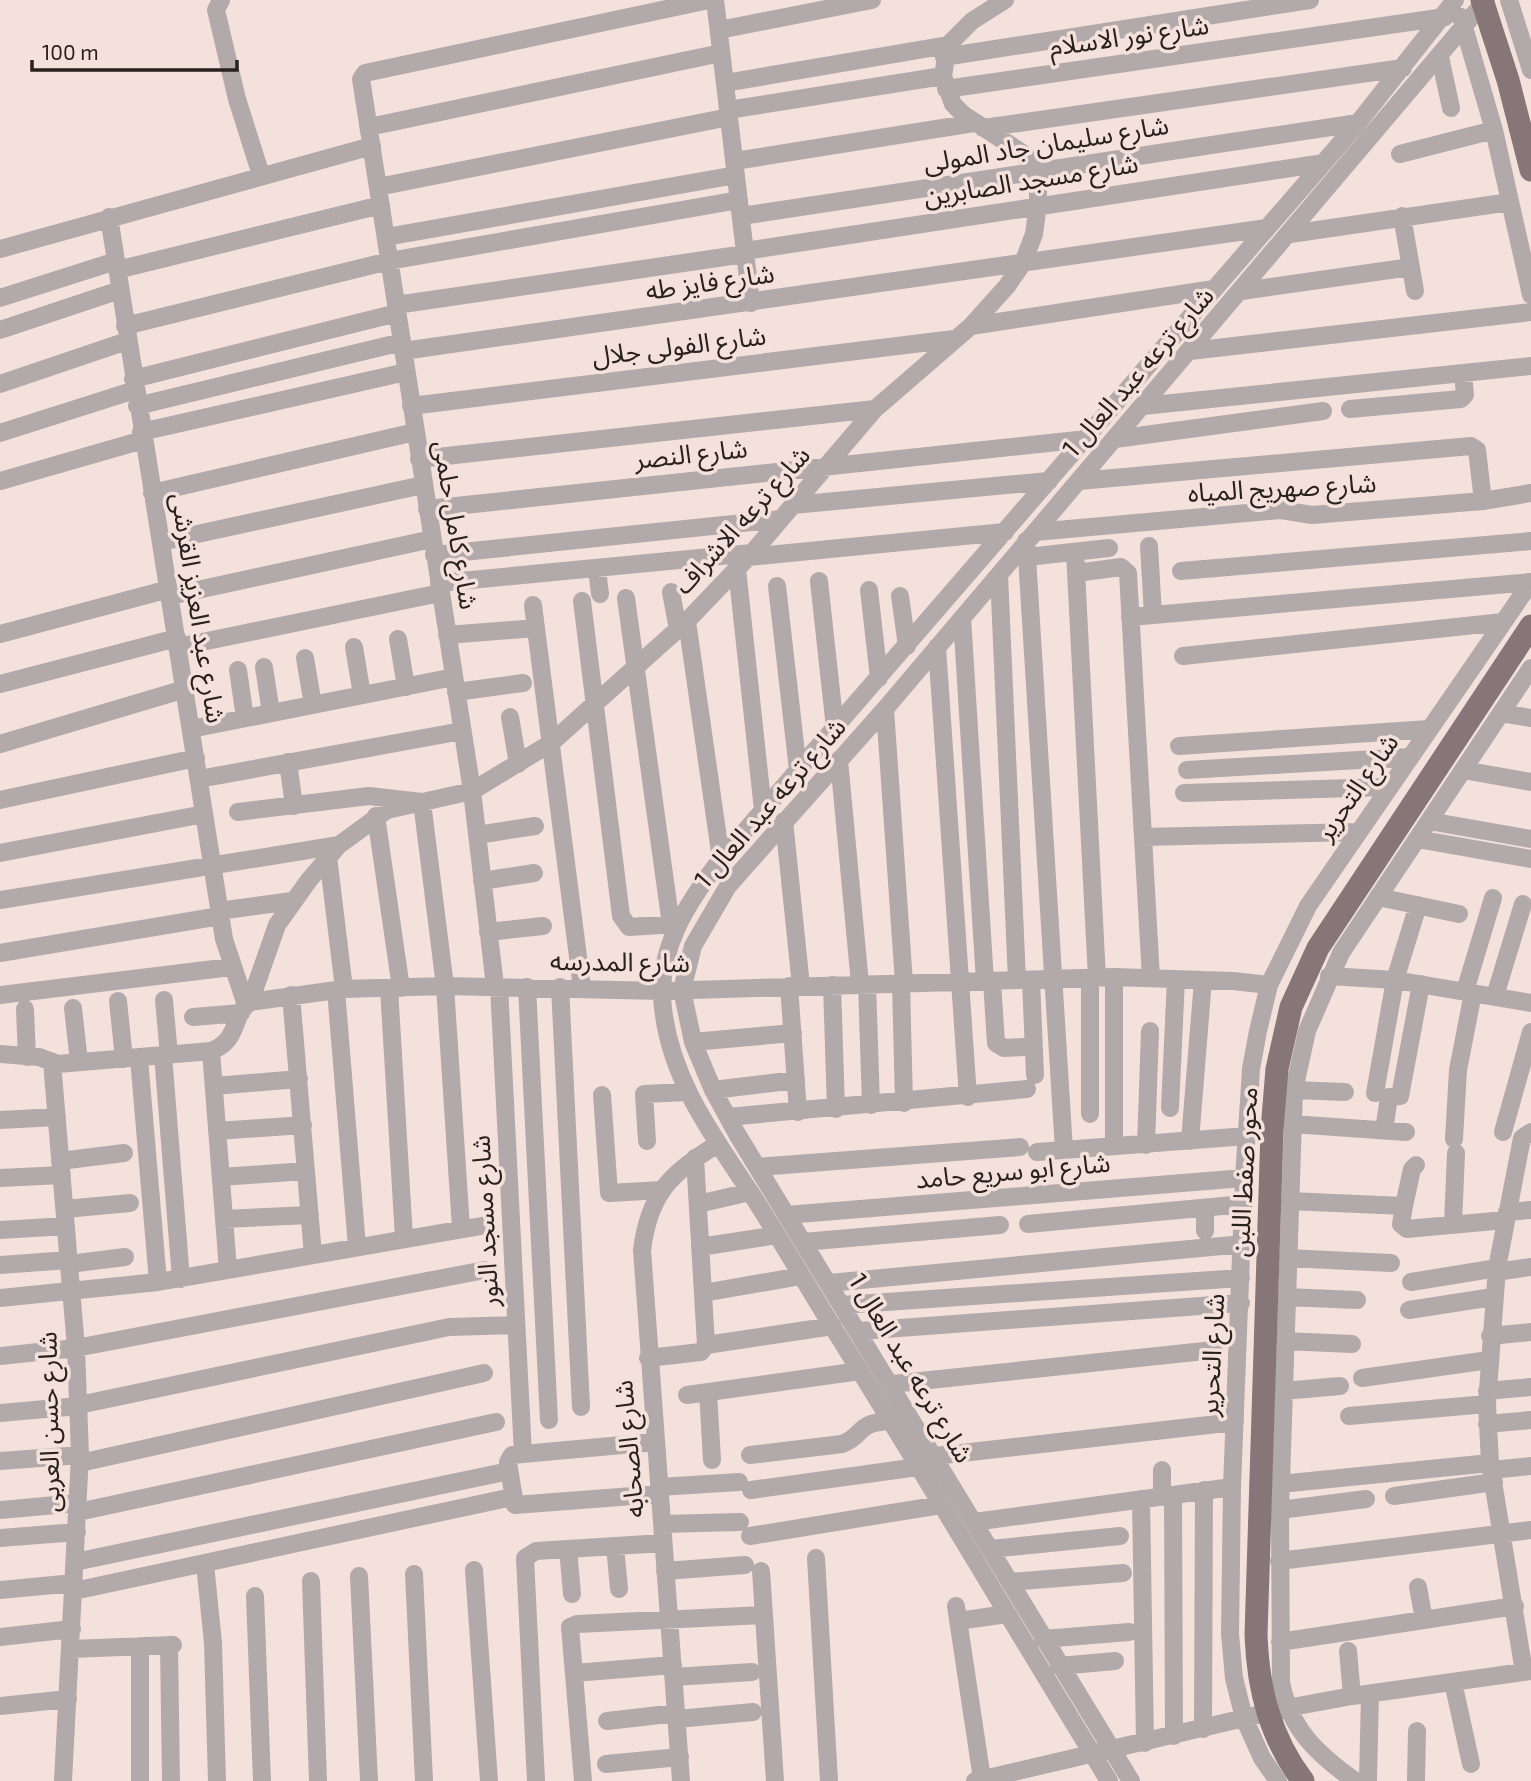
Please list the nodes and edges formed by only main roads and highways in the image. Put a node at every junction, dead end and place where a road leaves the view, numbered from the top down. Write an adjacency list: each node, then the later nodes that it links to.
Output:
1 (1484, 0): 2 (main road, bridge)
2 (1531, 170)
3 (1531, 626): 5 (main road, محور صفط اللبن, bridge)
4 (1280, 1298): 6 (main road)
5 (1303, 1781)
6 (1314, 1781)

